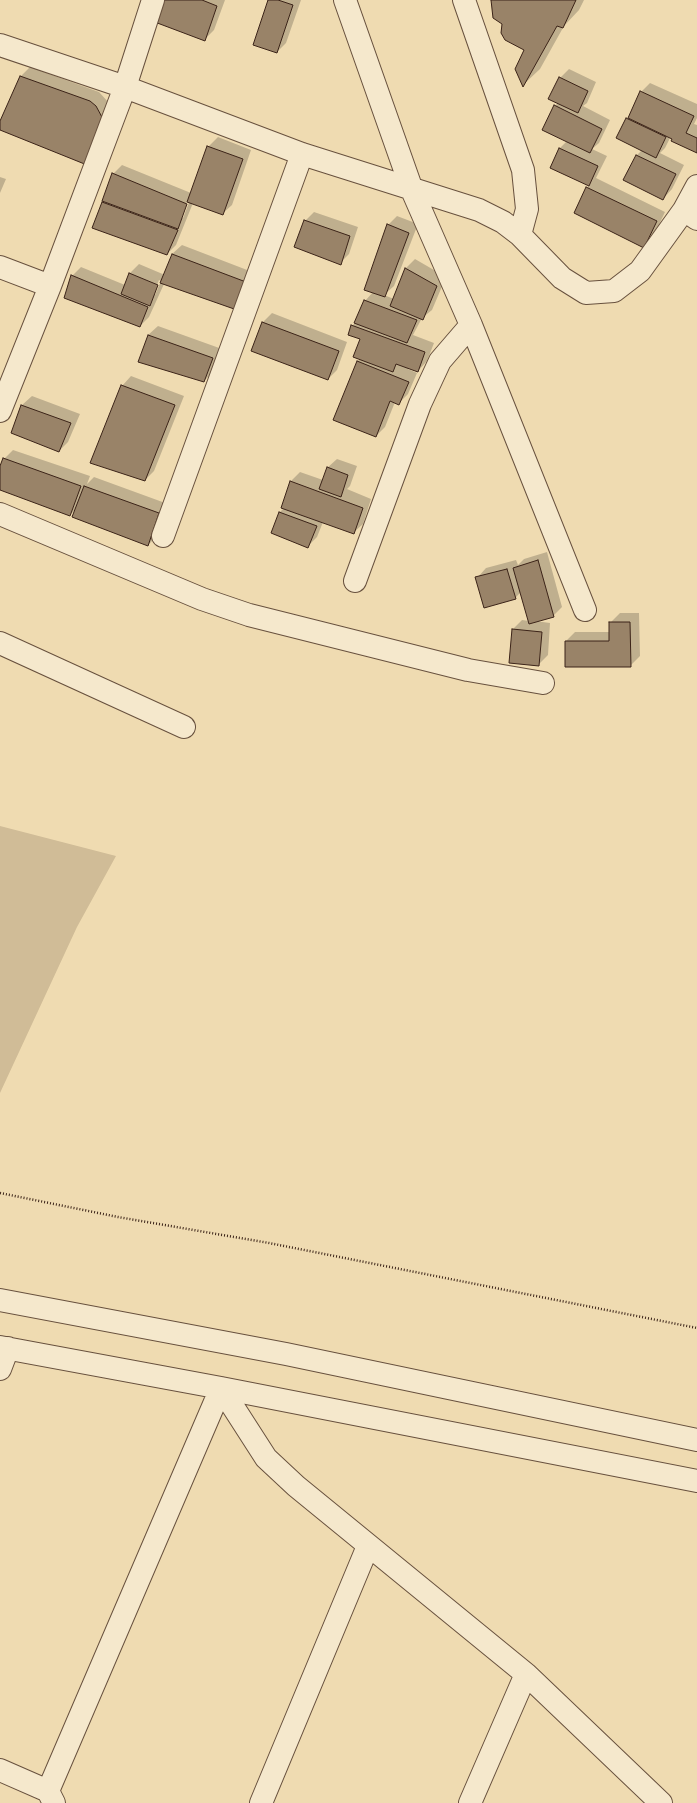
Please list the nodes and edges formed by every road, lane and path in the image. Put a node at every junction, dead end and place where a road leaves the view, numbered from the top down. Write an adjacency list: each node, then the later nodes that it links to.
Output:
1 (153, 0): 5 (street)
2 (345, 0): 8 (street)
3 (464, 0): 10 (street)
4 (0, 45): 5 (street)
5 (125, 87): 6 (street); 12 (street)
6 (302, 154): 8 (street); 16 (street)
7 (697, 186): 9 (street)
8 (412, 190): 10 (street); 13 (street)
9 (690, 215): 10 (street)
10 (520, 235)
11 (0, 267): 12 (street)
12 (50, 286): 14 (street)
13 (471, 325): 17 (street); 18 (street)
14 (0, 411)
15 (0, 514): 20 (street)
16 (163, 536)
17 (354, 581)
18 (585, 610)
19 (0, 643): 21 (street)
20 (543, 683)
21 (184, 727)
22 (0, 1193): 24 (path)
23 (0, 1300): 28 (street)
24 (697, 1328)
25 (4, 1347): 26 (street); 27 (street)
26 (0, 1369)
27 (221, 1388): 29 (street); 30 (street); 33 (street)
28 (697, 1440)
29 (697, 1481)
30 (368, 1546): 31 (street); 34 (street)
31 (526, 1674): 35 (street); 36 (street)
32 (0, 1770): 33 (street)
33 (51, 1797)
34 (261, 1803)
35 (470, 1803)
36 (661, 1803)

